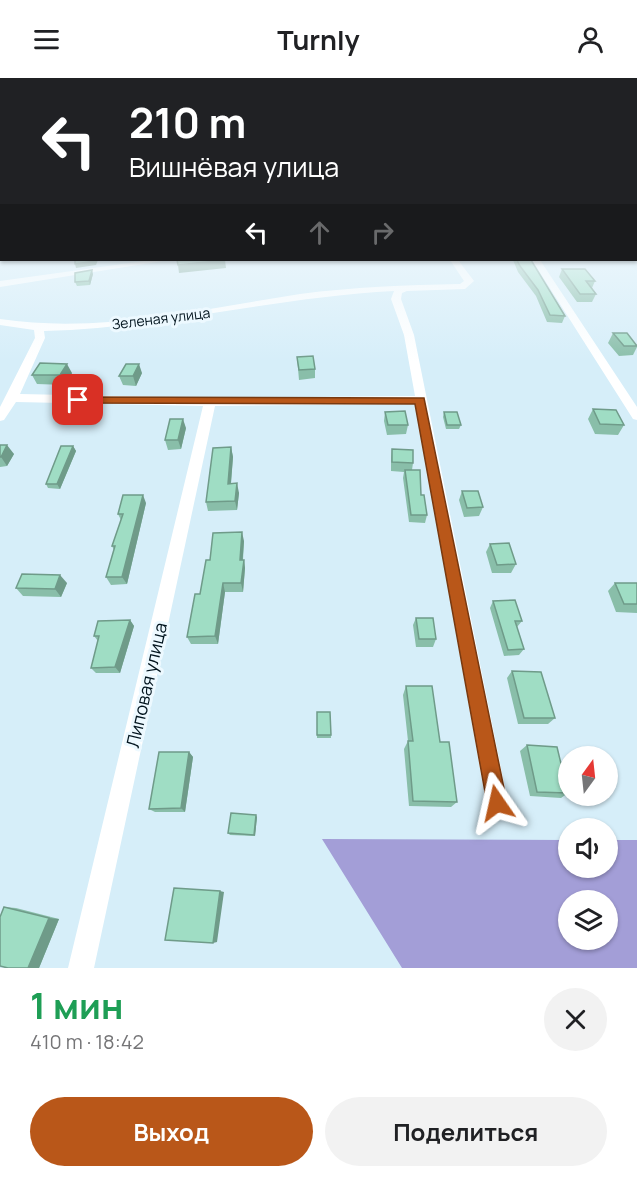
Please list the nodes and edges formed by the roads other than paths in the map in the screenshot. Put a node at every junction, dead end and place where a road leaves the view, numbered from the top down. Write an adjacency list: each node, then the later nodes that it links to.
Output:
1 (25, 279): 4 (street)
2 (467, 279): 5 (street, Зеленая улица)
3 (549, 279): 11 (street)
4 (0, 284)
5 (407, 287): 7 (street, Зеленая улица); 9 (street)
6 (0, 322): 7 (street, Зеленая улица)
7 (39, 328): 8 (street)
8 (12, 398): 10 (street); 12 (street)
9 (420, 400): 10 (street); 13 (street)
10 (210, 402): 14 (street, Липовая улица)
11 (637, 416)
12 (0, 417)
13 (497, 803)
14 (81, 968)

